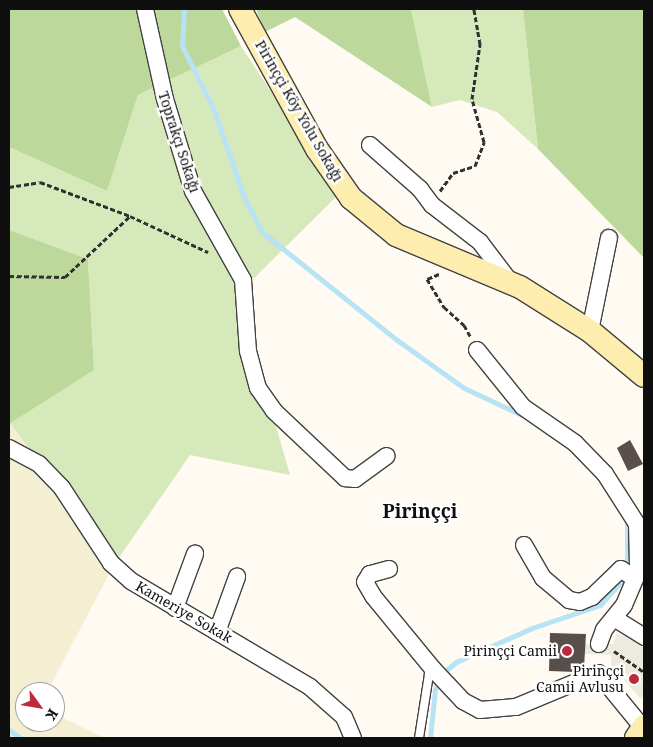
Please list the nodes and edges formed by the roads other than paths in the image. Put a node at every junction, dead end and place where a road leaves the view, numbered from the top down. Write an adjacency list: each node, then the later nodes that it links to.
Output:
1 (145, 9): 10 (street, Toprakçı Sokağı)
2 (240, 9): 5 (main road, Pirinççi Köy Yolu Sokağı)
3 (370, 145): 5 (street)
4 (609, 238): 6 (street)
5 (511, 283): 6 (main road, Pirinççi Köy Yolu Sokağı)
6 (590, 331): 8 (main road, Pirinççi Köy Yolu Sokağı)
7 (477, 350): 15 (street)
8 (644, 376)
9 (9, 448): 16 (street, Kameriye Sokak)
10 (387, 456)
11 (524, 545): 15 (street)
12 (195, 554): 16 (street)
13 (389, 569): 20 (street)
14 (237, 577): 18 (street)
15 (635, 579): 17 (street)
16 (175, 608): 18 (street, Kameriye Sokak)
17 (614, 618): 19 (street); 21 (street)
18 (217, 632): 23 (street, Kameriye Sokak)
19 (644, 637)
20 (433, 669): 21 (street); 24 (lane)
21 (598, 673): 22 (street)
22 (641, 731)
23 (353, 738)
24 (419, 738)

